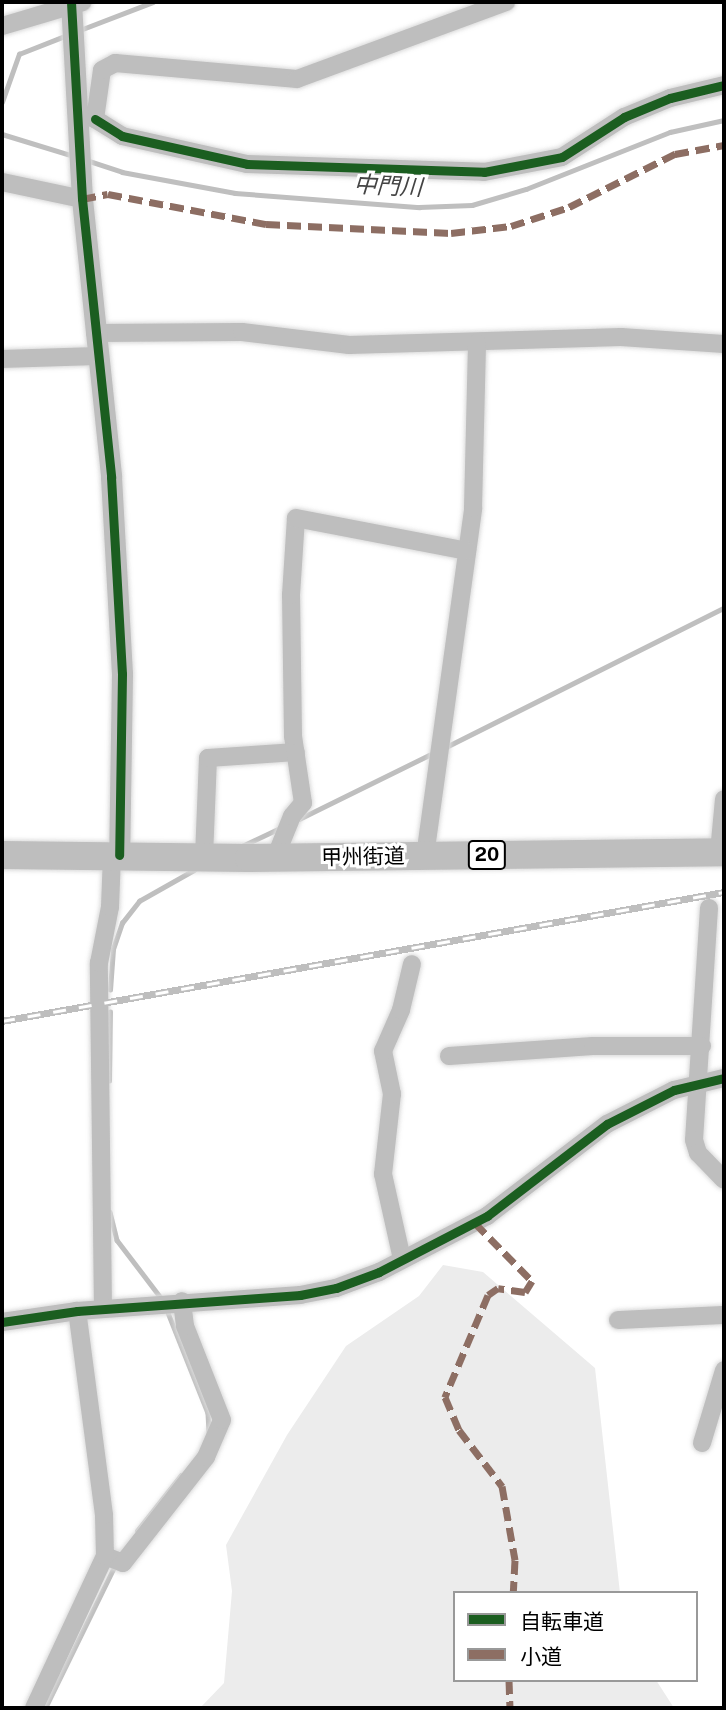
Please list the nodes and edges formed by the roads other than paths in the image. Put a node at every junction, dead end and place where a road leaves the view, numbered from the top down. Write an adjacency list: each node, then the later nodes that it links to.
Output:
1 (506, 2): 5 (street)
2 (75, 8): 3 (street); 5 (street)
3 (2, 26)
4 (724, 85): 5 (street)
5 (84, 117): 7 (street)
6 (2, 182): 7 (street)
7 (82, 192): 8 (street)
8 (95, 333): 9 (street); 11 (street)
9 (477, 343): 10 (street); 13 (street)
10 (724, 344)
11 (96, 356): 12 (street); 19 (street)
12 (2, 359)
13 (467, 551): 14 (street); 20 (street)
14 (296, 752): 16 (street); 21 (street)
15 (724, 799): 17 (street)
16 (269, 851): 20 (highway, 甲州街道 / 20); 21 (highway, 甲州街道 / 20)
17 (721, 852): 20 (highway, 甲州街道 / 20)
18 (2, 855): 19 (highway, 甲州街道 / 20)
19 (116, 855): 21 (highway, 甲州街道 / 20); 31 (street)
20 (425, 856)
21 (204, 857)
22 (709, 908): 24 (street)
23 (412, 964): 29 (street)
24 (702, 1046): 25 (street); 27 (street)
25 (449, 1056)
26 (724, 1077): 27 (street)
27 (700, 1081): 28 (street); 29 (street)
28 (724, 1180)
29 (402, 1259): 30 (street)
30 (179, 1301): 31 (street); 38 (street)
31 (103, 1309): 32 (street)
32 (77, 1311): 35 (street); 38 (street)
33 (724, 1315): 34 (street)
34 (618, 1320)
35 (2, 1322)
36 (724, 1370): 37 (street)
37 (702, 1444)
38 (112, 1559): 39 (street)
39 (34, 1708)

